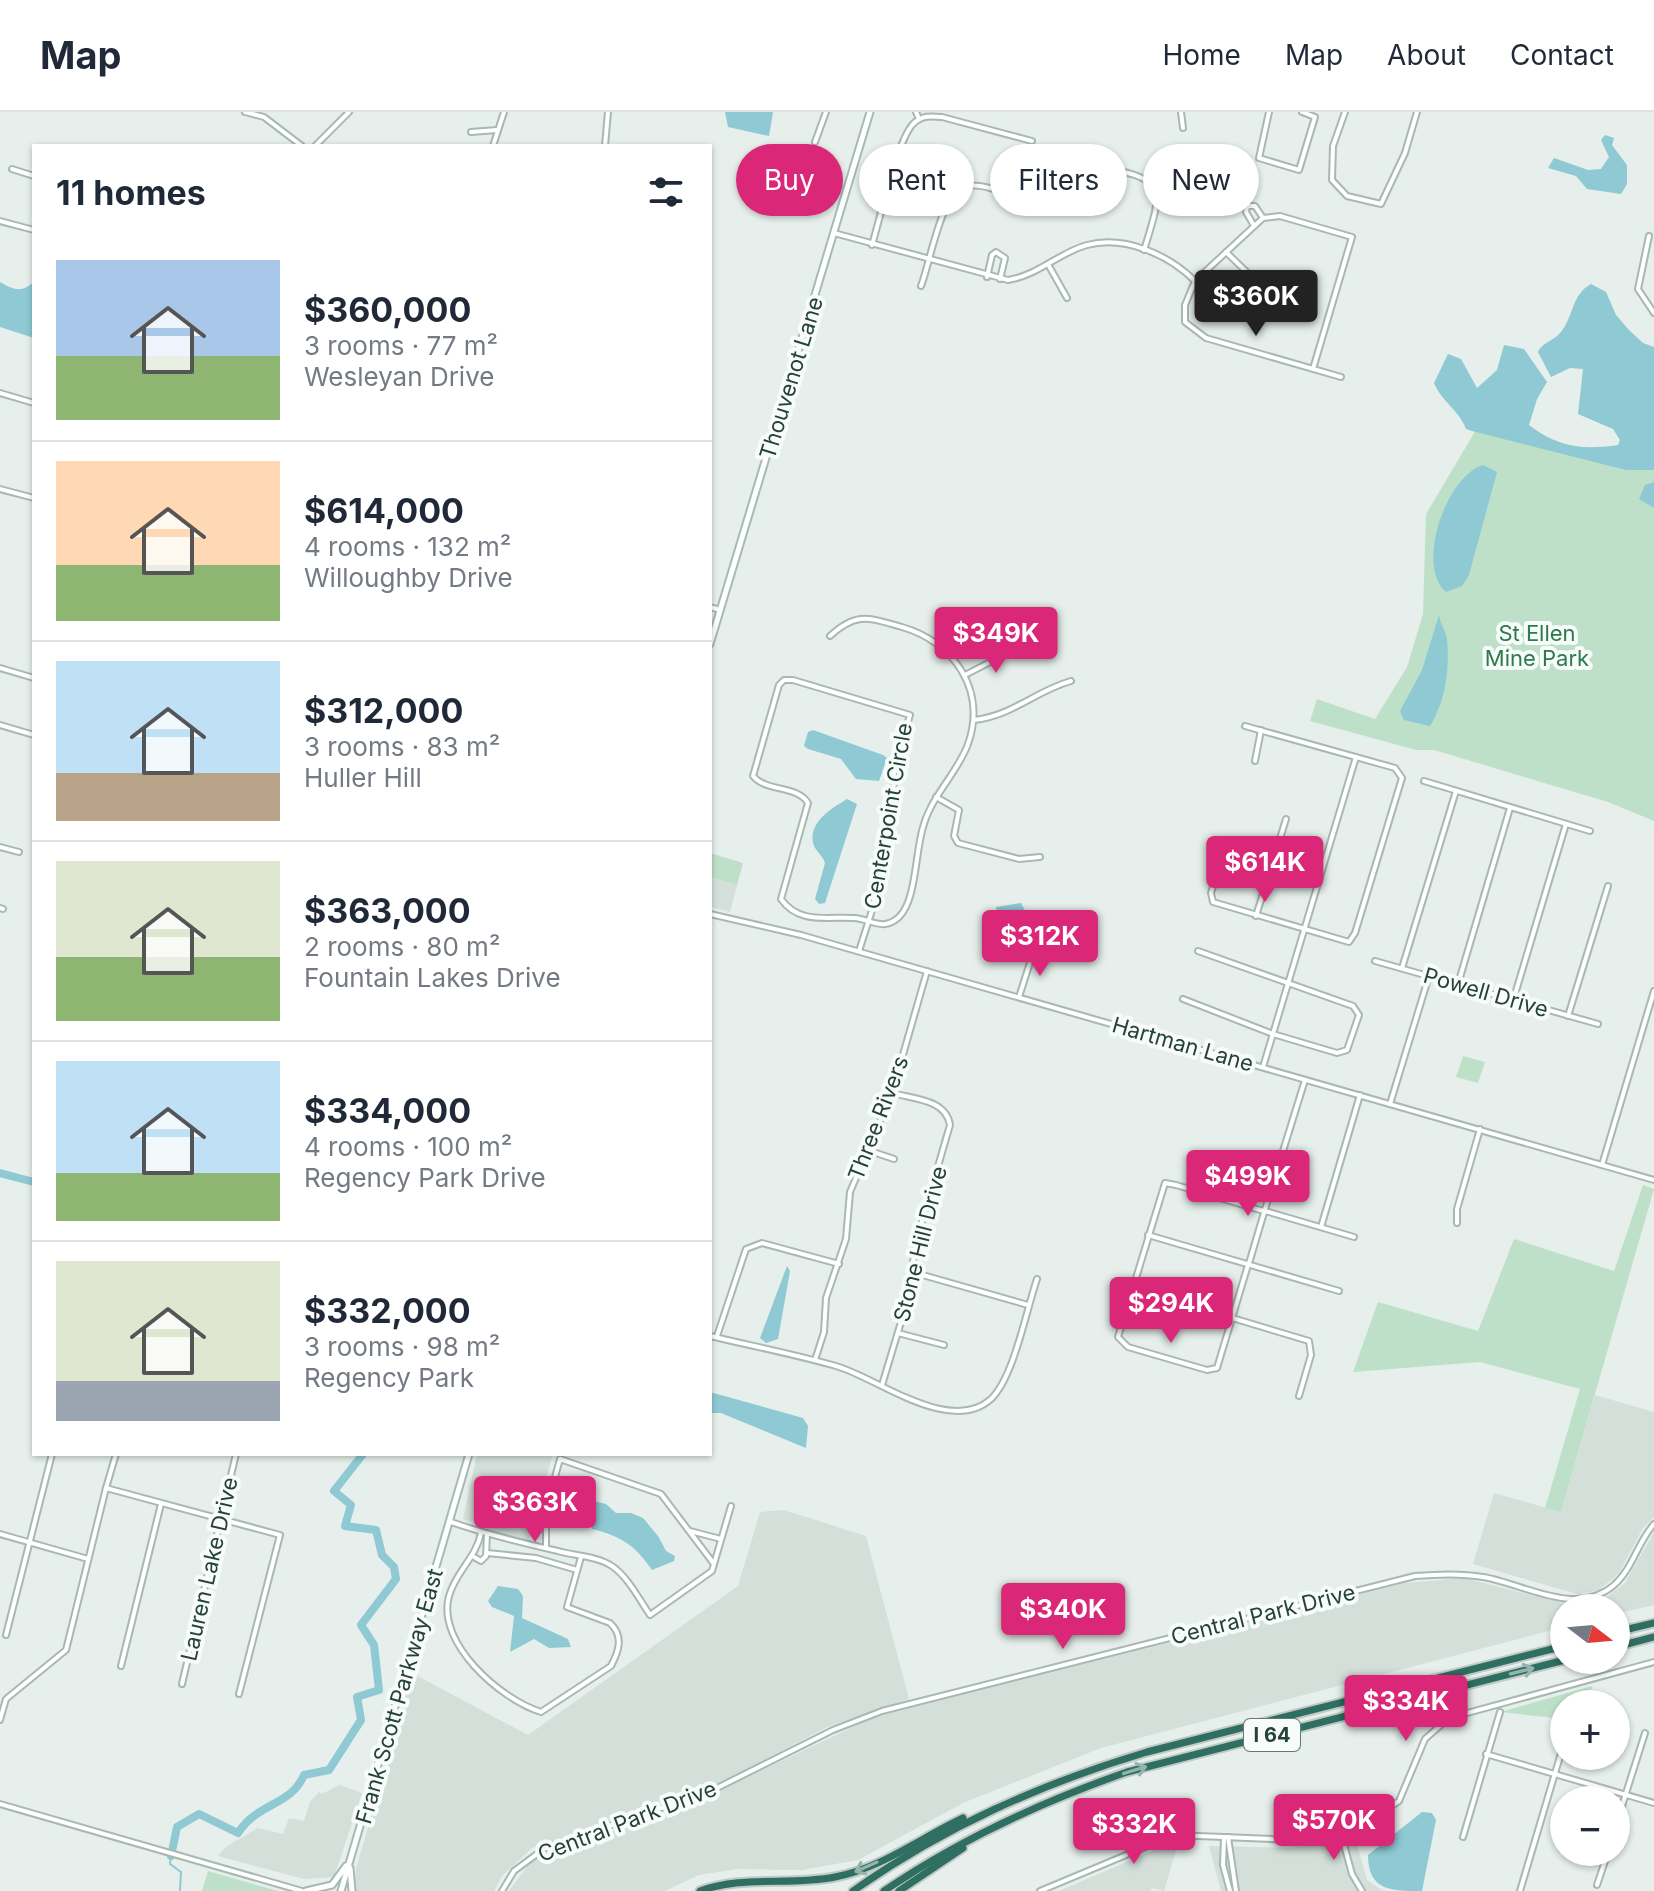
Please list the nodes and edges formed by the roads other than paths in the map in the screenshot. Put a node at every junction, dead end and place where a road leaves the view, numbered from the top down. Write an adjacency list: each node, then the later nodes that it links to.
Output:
1 (245, 112): 19 (street)
2 (349, 112): 20 (street)
3 (504, 112): 15 (street)
4 (608, 112): 22 (street)
5 (826, 112): 18 (street)
6 (870, 112): 31 (main road, Thouvenot Lane)
7 (916, 112): 13 (street)
8 (1181, 112): 14 (street)
9 (1269, 112): 10 (street)
10 (1302, 112)
11 (1345, 112): 12 (street)
12 (1417, 112)
13 (919, 119): 17 (street); 33 (street)
14 (1183, 128)
15 (497, 130): 16 (street); 21 (street)
16 (471, 132)
17 (1032, 141)
18 (815, 142)
19 (299, 144)
20 (317, 144)
21 (494, 144)
22 (605, 144)
23 (12, 169): 25 (street)
24 (1127, 174): 34 (street)
25 (32, 175)
26 (990, 190): 36 (street)
27 (1263, 218): 29 (street); 29 (street); 45 (street)
28 (0, 221): 30 (street)
29 (1253, 224): 35 (street)
30 (32, 230)
31 (834, 233): 33 (street); 52 (main road, Thouvenot Lane)
32 (1649, 236): 44 (street)
33 (872, 245): 36 (street)
34 (1144, 250): 37 (street); 40 (street)
35 (1226, 252): 40 (street); 42 (street)
36 (931, 262): 38 (street); 41 (street)
37 (1049, 266): 39 (street); 43 (street)
38 (987, 277): 39 (street); 39 (street)
39 (1000, 279)
40 (1195, 281): 45 (street)
41 (921, 286)
42 (1266, 287)
43 (1067, 298)
44 (1654, 313)
45 (1313, 369): 46 (street)
46 (1341, 377)
47 (0, 393): 48 (street)
48 (32, 402)
49 (0, 489): 50 (street)
50 (32, 497)
51 (712, 608): 52 (street)
52 (720, 610): 54 (main road, Thouvenot Lane)
53 (830, 636): 57 (street)
54 (712, 637)
55 (1005, 648): 57 (street)
56 (0, 668): 58 (street)
57 (965, 675): 60 (street)
58 (32, 677)
59 (1071, 681): 60 (street)
60 (974, 720): 69 (street)
61 (0, 725): 64 (street)
62 (1245, 726): 63 (street)
63 (1261, 730): 65 (street); 66 (street)
64 (32, 733)
65 (1356, 757): 82 (street); 82 (street)
66 (1255, 761)
67 (1424, 781): 68 (street)
68 (1456, 791): 70 (street); 87 (street)
69 (936, 797): 77 (street); 81 (street)
70 (1510, 808): 72 (street); 90 (street)
71 (1286, 819): 80 (street)
72 (1566, 824): 73 (street); 95 (street)
73 (1590, 831)
74 (1226, 843): 80 (street)
75 (0, 847): 76 (street)
76 (19, 852)
77 (1040, 857)
78 (1608, 886): 96 (street)
79 (712, 914): 84 (street, Hartman Lane)
80 (1256, 916): 82 (street)
81 (867, 923): 81 (street, Centerpoint Circle); 84 (street, Centerpoint Circle)
82 (1305, 930): 91 (street)
83 (1034, 950): 93 (street)
84 (859, 951): 88 (street, Hartman Lane)
85 (1198, 951): 91 (street)
86 (1375, 961): 87 (street, Powell Drive)
87 (1402, 968): 89 (street, Powell Drive)
88 (927, 971): 93 (street, Hartman Lane); 101 (street, Three Rivers)
89 (1429, 975): 90 (street, Powell Drive); 103 (street)
90 (1458, 984): 95 (street, Powell Drive)
91 (1288, 986): 98 (street); 98 (street)
92 (1654, 991): 107 (street)
93 (1019, 997): 99 (street, Hartman Lane)
94 (1183, 999): 98 (street)
95 (1513, 1001): 96 (street, Powell Drive)
96 (1568, 1016): 97 (street, Powell Drive)
97 (1598, 1024)
98 (1273, 1034): 99 (street)
99 (1263, 1067): 100 (street, Hartman Lane)
100 (1305, 1080): 102 (street, Hartman Lane); 109 (street)
101 (892, 1093): 105 (street, Three Rivers); 116 (street, Stone Hill Drive)
102 (1360, 1095): 103 (street, Hartman Lane); 111 (street)
103 (1390, 1104): 104 (street, Hartman Lane)
104 (1480, 1129): 107 (street, Hartman Lane); 110 (street)
105 (870, 1151): 106 (street); 114 (street, Three Rivers)
106 (894, 1159)
107 (1602, 1165): 108 (street, Hartman Lane)
108 (1654, 1180)
109 (1265, 1211): 111 (street); 112 (street); 115 (street)
110 (1457, 1223)
111 (1321, 1227): 113 (street)
112 (1148, 1235): 115 (street); 118 (street)
113 (1354, 1237)
114 (839, 1264): 123 (street); 125 (street, Three Rivers)
115 (1248, 1265): 119 (street); 121 (street)
116 (912, 1272): 120 (street); 122 (street, Stone Hill Drive)
117 (1037, 1279): 120 (street)
118 (1132, 1288): 121 (street); 121 (street)
119 (1339, 1291)
120 (1028, 1305): 126 (street)
121 (1233, 1319): 127 (street)
122 (898, 1333): 124 (street); 126 (street, Stone Hill Drive)
123 (713, 1336): 125 (street)
124 (944, 1345)
125 (815, 1360): 126 (street)
126 (882, 1386)
127 (1299, 1396)
128 (52, 1456): 142 (street)
129 (115, 1456): 132 (street)
130 (235, 1456): 135 (street, Lauren Lake Drive)
131 (468, 1456): 136 (main road, Frank Scott Parkway East)
132 (106, 1488): 133 (street); 147 (street)
133 (161, 1504): 135 (street); 158 (street)
134 (731, 1506): 141 (street)
135 (219, 1520): 159 (street, Lauren Lake Drive); 160 (street)
136 (451, 1522): 139 (street); 178 (main road, Frank Scott Parkway East)
137 (1654, 1524): 184 (street, Central Park Drive)
138 (690, 1531): 141 (street); 143 (street); 148 (street)
139 (484, 1533): 143 (street); 144 (street); 145 (street)
140 (0, 1534): 142 (street)
141 (721, 1539): 148 (street)
142 (30, 1543): 147 (street); 152 (street)
143 (546, 1548): 146 (street)
144 (487, 1553): 145 (street); 149 (street)
145 (474, 1557): 149 (street)
146 (581, 1557): 148 (street); 149 (street)
147 (88, 1559): 161 (street)
148 (714, 1564)
149 (577, 1570)
150 (1654, 1623): 151 (highway)
151 (1630, 1629)
152 (6, 1635)
153 (1654, 1637): 154 (highway)
154 (1630, 1643)
155 (1550, 1650): 171 (highway, I 64)
156 (1654, 1662): 174 (street)
157 (1550, 1664): 175 (highway, I 64, one-way to 157)
158 (121, 1666)
159 (182, 1684)
160 (239, 1694)
161 (3, 1699): 163 (street)
162 (1500, 1712): 165 (street)
163 (0, 1720)
164 (1645, 1733): 169 (street)
165 (1486, 1754): 167 (street); 177 (street)
166 (1556, 1770): 167 (street)
167 (1555, 1774): 168 (street); 192 (street)
168 (1598, 1786)
169 (1628, 1786)
170 (1630, 1795): 172 (street)
171 (1012, 1798): 185 (highway, one-way to 185); 186 (highway, I 64)
172 (1654, 1803)
173 (0, 1804): 181 (street)
174 (1340, 1830): 176 (street); 191 (street)
175 (985, 1832): 187 (highway, I 64); 188 (highway)
176 (1226, 1836): 189 (street); 190 (street)
177 (1463, 1837)
178 (351, 1858): 181 (main road); 182 (main road, Frank Scott Parkway East); 183 (main road)
179 (1603, 1866): 180 (street)
180 (1597, 1885)
181 (304, 1891)
182 (341, 1891)
183 (352, 1891)
184 (502, 1891)
185 (700, 1891)
186 (853, 1891)
187 (884, 1891)
188 (899, 1891)
189 (1040, 1891)
190 (1233, 1891)
191 (1362, 1891)
192 (1520, 1891)

